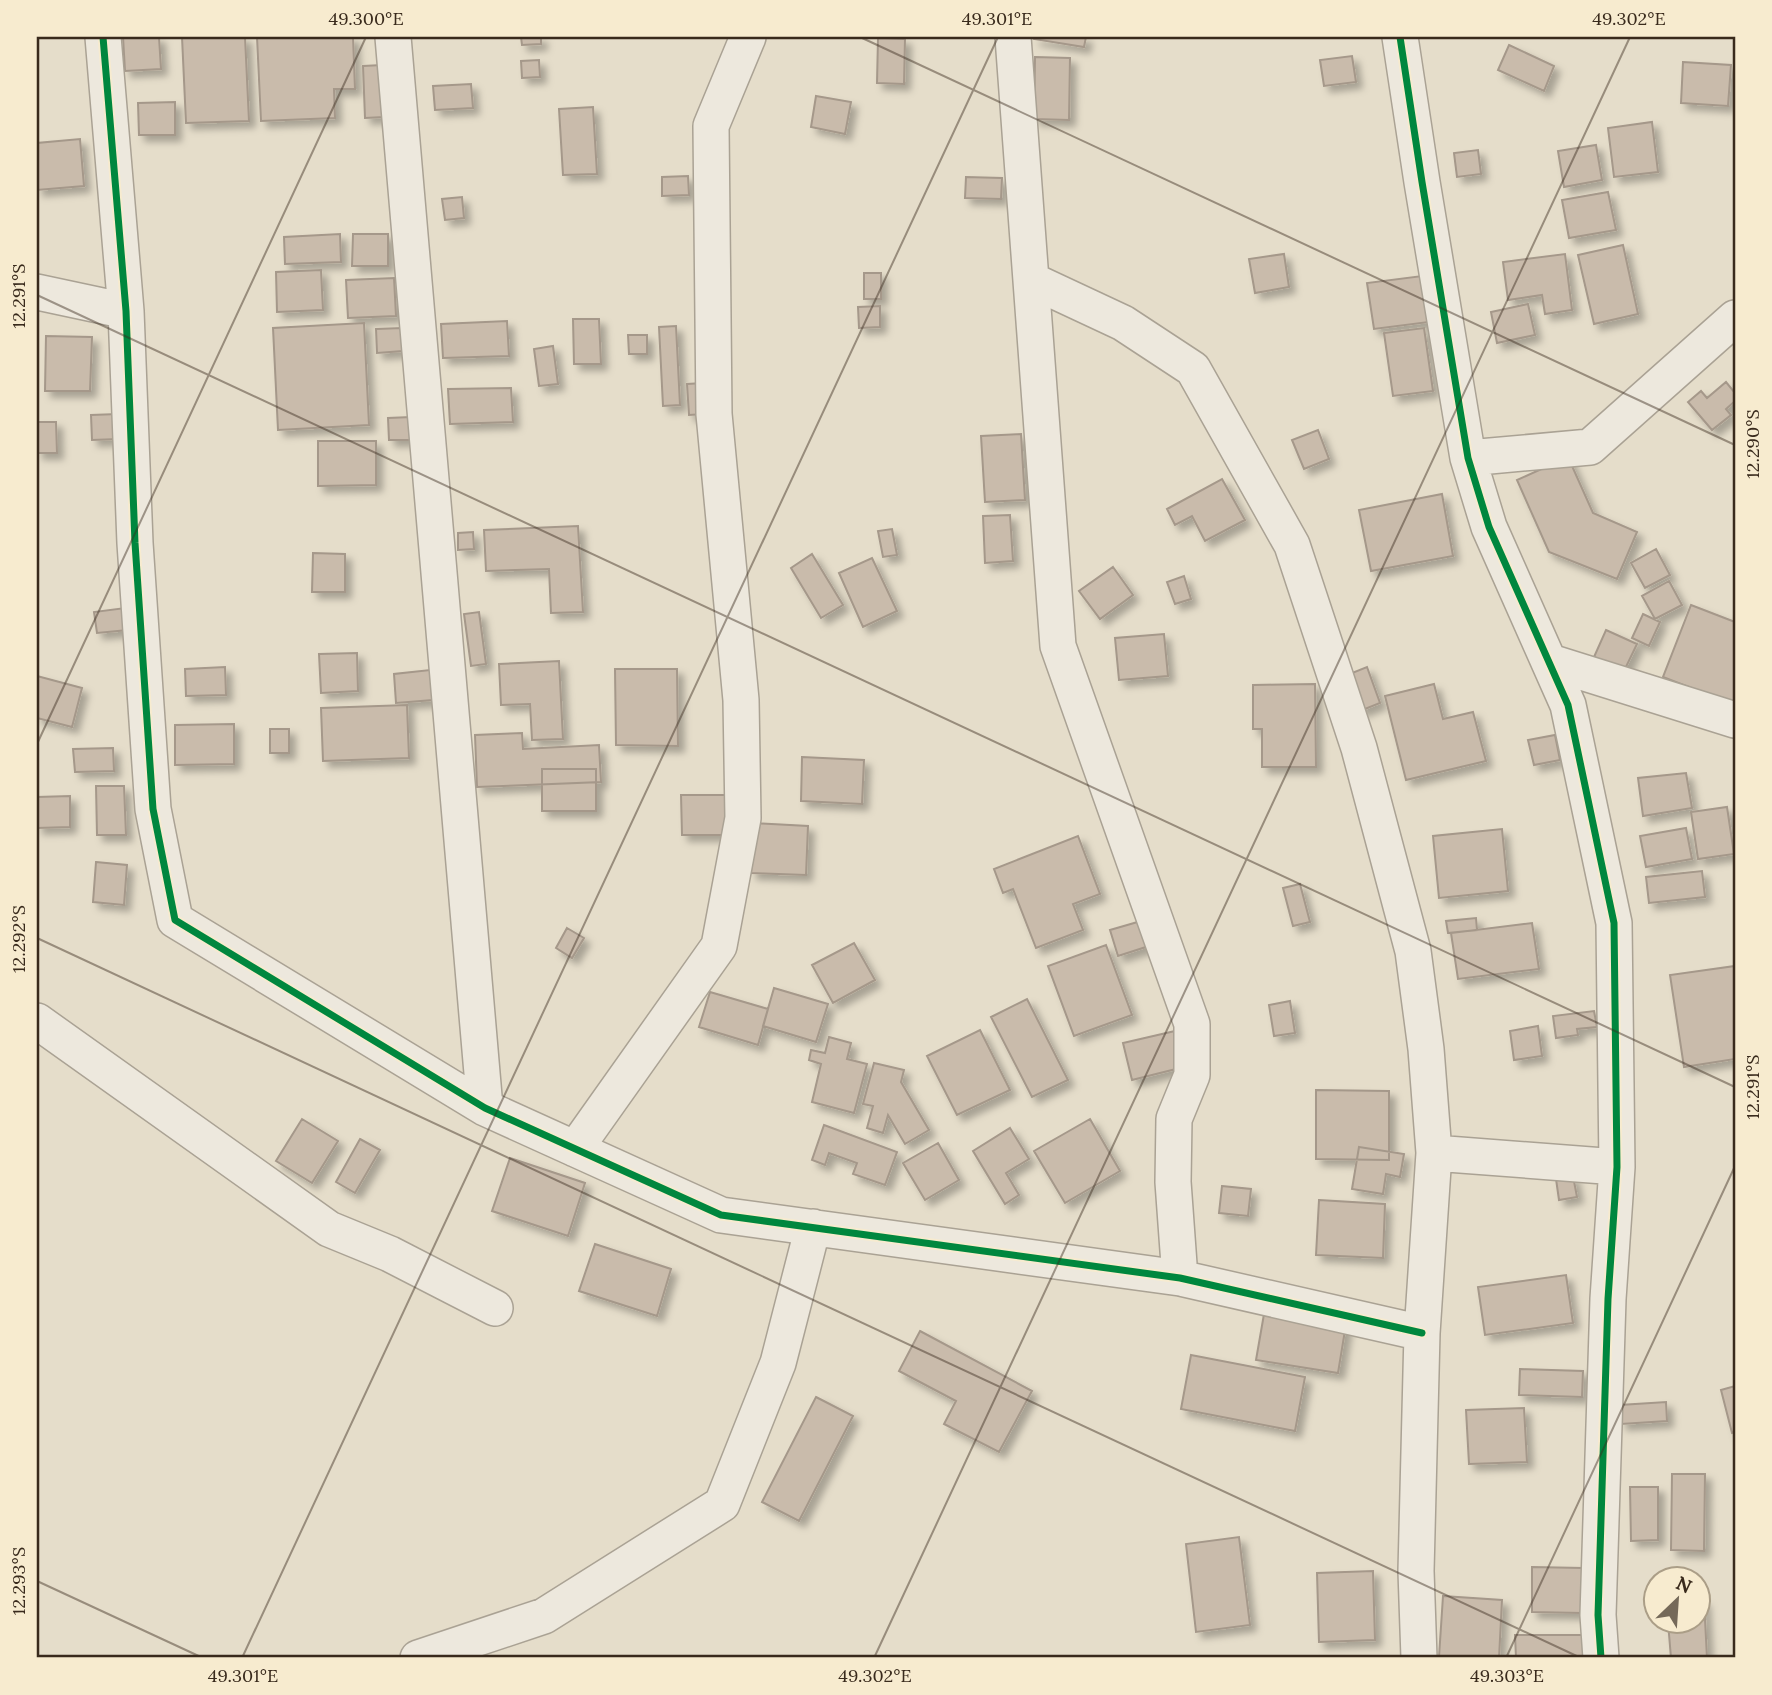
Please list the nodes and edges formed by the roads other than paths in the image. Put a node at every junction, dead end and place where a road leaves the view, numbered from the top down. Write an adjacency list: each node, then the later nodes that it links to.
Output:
1 (103, 37): 8 (street)
2 (393, 37): 14 (street)
3 (748, 37): 15 (street)
4 (1013, 37): 6 (street)
5 (1400, 37): 10 (street)
6 (1031, 281): 16 (street); 19 (street)
7 (37, 292): 8 (street)
8 (126, 311): 14 (street)
9 (1735, 318): 10 (street)
10 (1468, 458): 11 (street)
11 (1550, 662): 12 (street); 17 (street)
12 (1735, 720)
13 (37, 1021): 20 (street)
14 (485, 1108): 15 (street)
15 (575, 1149): 18 (street)
16 (1434, 1153): 17 (street); 21 (street)
17 (1617, 1167): 24 (street)
18 (813, 1227): 19 (street); 22 (street)
19 (1180, 1278): 21 (street)
20 (495, 1308)
21 (1422, 1333): 23 (street)
22 (418, 1658)
23 (1419, 1658)
24 (1601, 1658)

